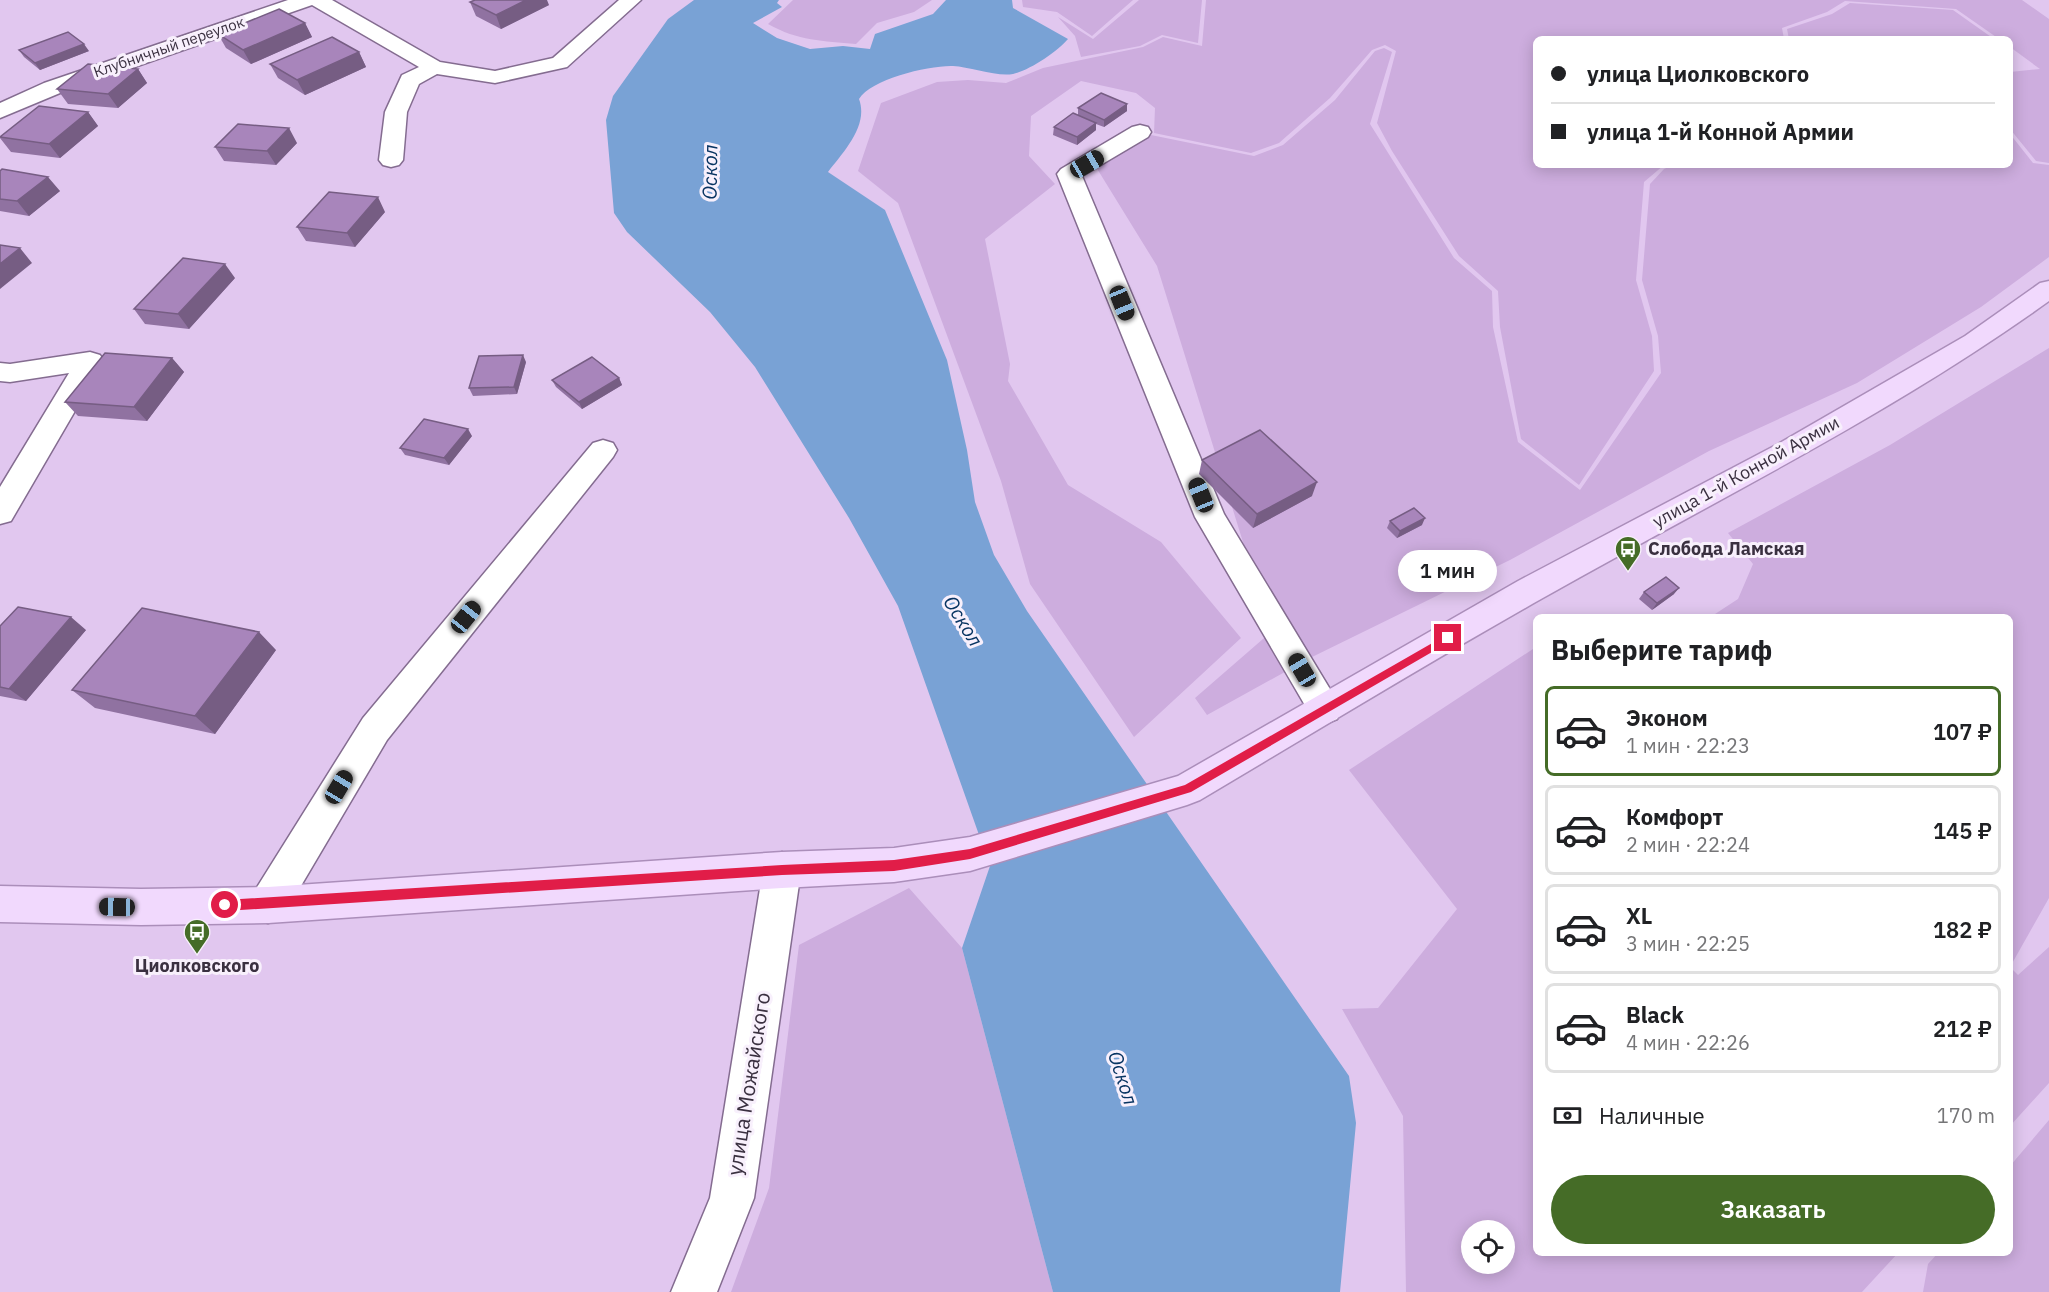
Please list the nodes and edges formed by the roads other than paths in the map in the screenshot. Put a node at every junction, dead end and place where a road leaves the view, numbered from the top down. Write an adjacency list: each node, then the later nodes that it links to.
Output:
1 (307, 0): 5 (street, Клубничный переулок)
2 (317, 0): 4 (street)
3 (631, 0): 4 (street)
4 (434, 68): 7 (street)
5 (0, 111)
6 (1140, 132): 12 (street)
7 (391, 160)
8 (2049, 289): 12 (main road, улица 1-й Конной Армии)
9 (0, 372): 11 (street)
10 (603, 450): 15 (street)
11 (0, 513)
12 (1325, 709): 13 (main road, улица 1-й Конной Армии)
13 (782, 870): 15 (main road, улица 1-й Конной Армии); 16 (street, улица Можайского)
14 (0, 904): 15 (main road, улица 1-й Конной Армии)
15 (268, 904)
16 (694, 1292)

